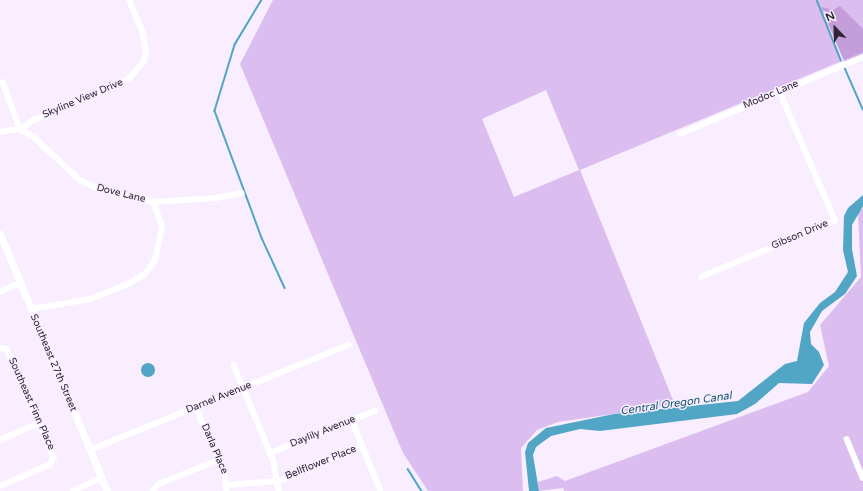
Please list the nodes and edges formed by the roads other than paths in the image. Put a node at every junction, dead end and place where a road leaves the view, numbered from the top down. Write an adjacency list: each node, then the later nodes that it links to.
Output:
1 (129, 0): 5 (street, Skyline View Drive)
2 (863, 57): 4 (street, Modoc Lane)
3 (3, 82): 5 (street)
4 (782, 90): 7 (street, Modoc Lane); 11 (street, Gibson Drive)
5 (20, 130): 6 (street, Skyline View Drive); 9 (street, Dove Lane)
6 (0, 132)
7 (680, 134)
8 (242, 193): 9 (street, Dove Lane)
9 (153, 202): 14 (street)
10 (0, 234): 12 (main road, Southeast 27th Street)
11 (701, 277)
12 (20, 283): 13 (street); 14 (main road, Southeast 27th Street)
13 (0, 292)
14 (31, 309): 26 (main road, Southeast 27th Street)
15 (348, 345): 18 (street, Darnel Avenue)
16 (2, 347): 22 (street, Southeast Finn Place)
17 (234, 365): 18 (street)
18 (244, 388): 19 (street, Darnel Avenue); 27 (street)
19 (196, 407): 26 (street, Darnel Avenue); 28 (street, Darla Place)
20 (376, 411): 21 (street, Daylily Avenue)
21 (352, 420): 25 (street); 27 (street, Daylily Avenue)
22 (39, 423): 24 (street); 32 (street, Southeast Finn Place)
23 (847, 439): 30 (street)
24 (0, 440)
25 (363, 446): 31 (street, Bellflower Place); 38 (street)
26 (90, 450): 29 (main road, Southeast 27th Street)
27 (271, 453): 31 (street)
28 (218, 460): 33 (street, Darla Place); 34 (street)
29 (101, 478): 35 (street); 36 (main road, Southeast 27th Street)
30 (863, 478)
31 (279, 481): 33 (street, Bellflower Place); 37 (street)
32 (0, 487)
33 (228, 488)
34 (153, 490)
35 (73, 491)
36 (107, 491)
37 (279, 491)
38 (382, 491)

